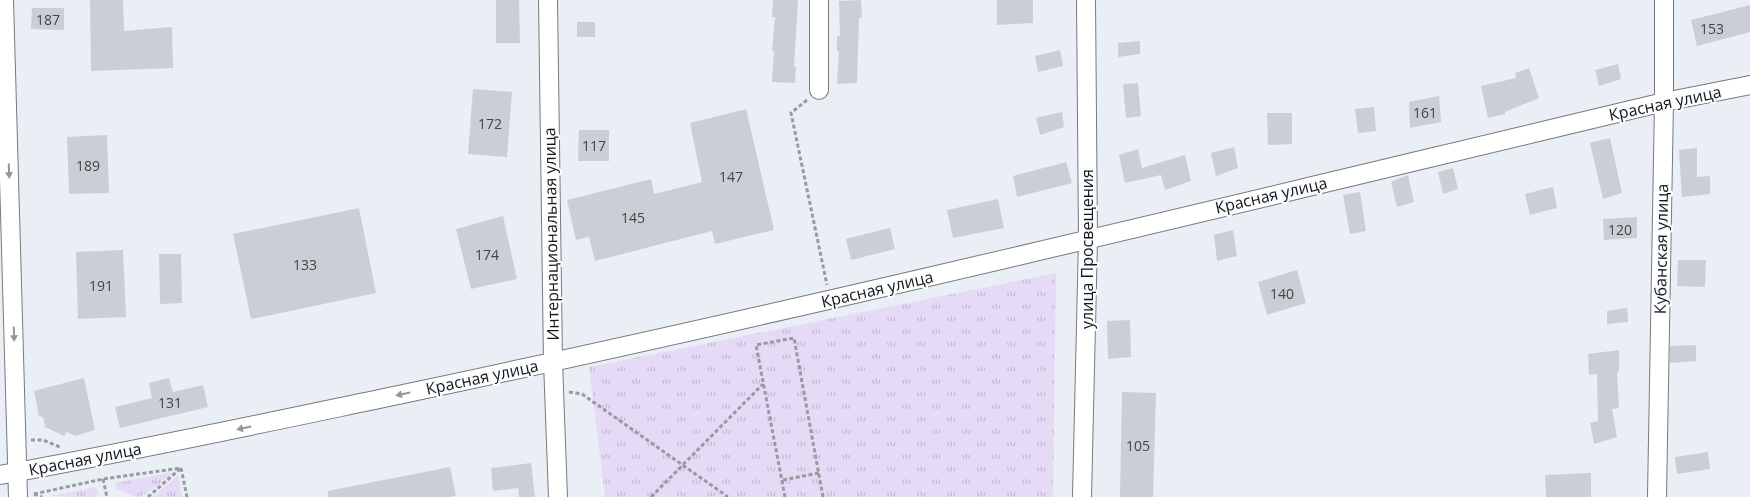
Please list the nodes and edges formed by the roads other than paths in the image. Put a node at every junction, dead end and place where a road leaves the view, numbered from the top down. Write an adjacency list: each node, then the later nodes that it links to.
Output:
1 (548, 0): 11 (street, Интернациональная улица)
2 (819, 0): 7 (street)
3 (1086, 0): 9 (street, улица Просвещения)
4 (1664, 0): 8 (street, Кубанская улица)
5 (3, 7): 10 (street, one-way to 10)
6 (1750, 85): 8 (street, Красная улица)
7 (819, 90)
8 (1664, 102): 9 (street, Красная улица); 17 (street, Кубанская улица)
9 (1088, 239): 11 (street, Красная улица); 16 (street, улица Просвещения)
10 (6, 281): 12 (street, one-way to 12)
11 (553, 362): 12 (street, Красная улица, one-way to 12); 15 (street, Интернациональная улица)
12 (18, 472): 13 (street, Красная улица); 14 (street)
13 (0, 475)
14 (18, 497)
15 (558, 497)
16 (1082, 497)
17 (1657, 497)

